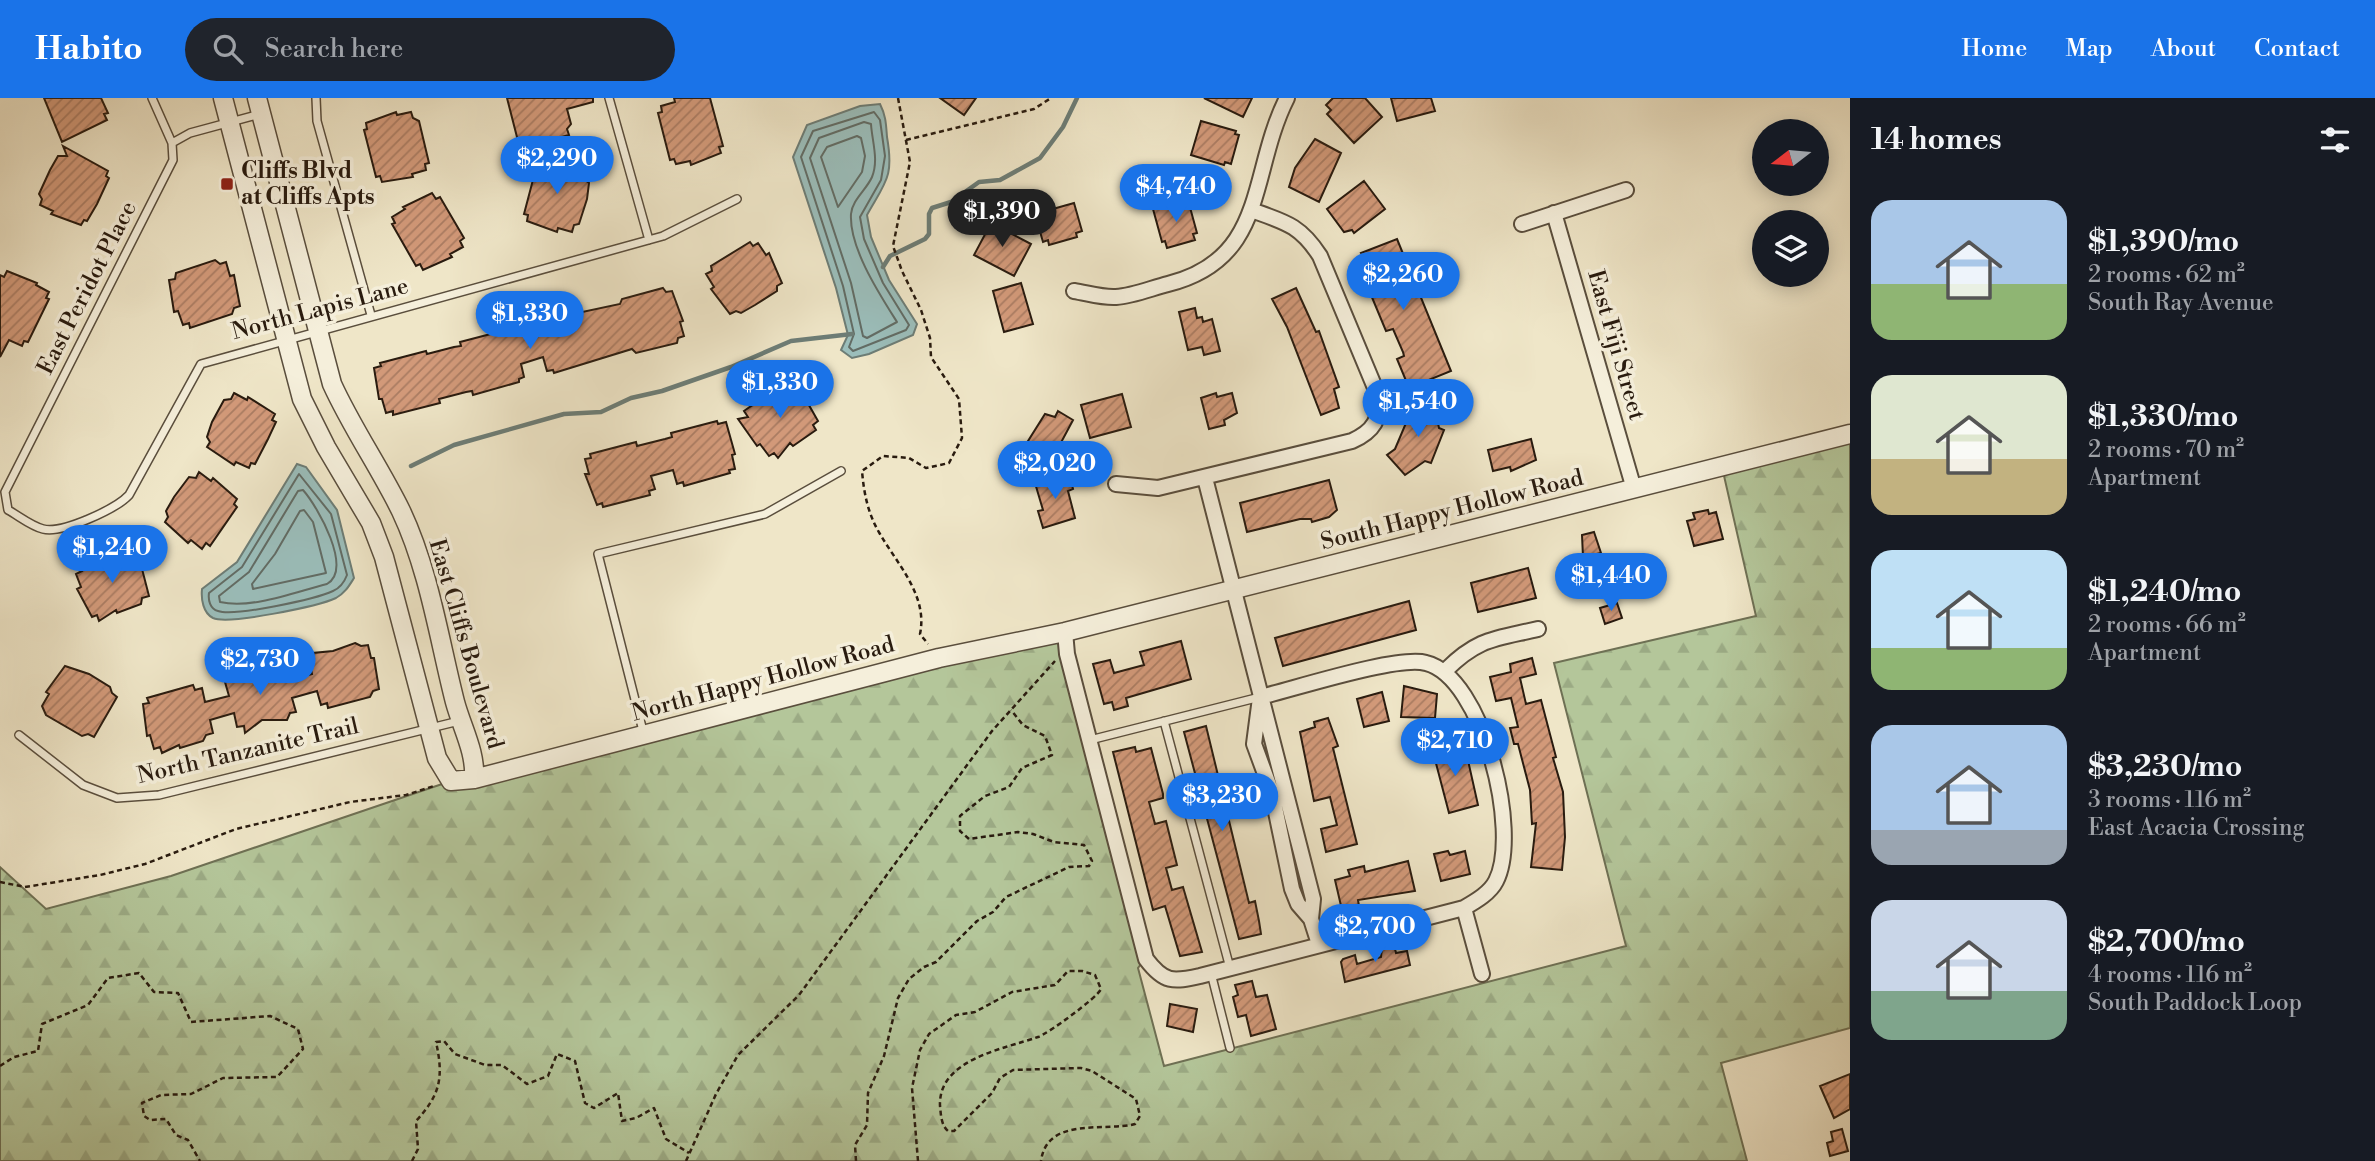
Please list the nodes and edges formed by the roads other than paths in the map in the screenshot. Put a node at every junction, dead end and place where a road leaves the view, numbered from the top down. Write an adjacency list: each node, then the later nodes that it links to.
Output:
1 (152, 98): 8 (lane)
2 (223, 98): 7 (street)
3 (316, 98): 16 (lane)
4 (609, 98): 14 (lane)
5 (1287, 98): 11 (street)
6 (259, 106): 7 (lane); 17 (street, East Cliffs Boulevard)
7 (228, 122): 8 (lane); 18 (street)
8 (173, 143): 24 (lane, East Peridot Place)
9 (1626, 190): 12 (street)
10 (737, 199): 14 (lane, North Lapis Lane)
11 (1251, 210): 15 (street); 21 (street)
12 (1554, 213): 13 (street); 23 (street, East Fiji Street)
13 (1522, 224)
14 (649, 240): 16 (lane, North Lapis Lane)
15 (1074, 291)
16 (371, 315): 17 (lane, North Lapis Lane)
17 (317, 333): 18 (lane, North Lapis Lane); 25 (street, East Cliffs Boulevard)
18 (286, 341): 24 (lane, North Lapis Lane); 26 (street)
19 (1850, 434): 23 (street, South Happy Hollow Road)
20 (841, 471): 36 (lane)
21 (1205, 478): 22 (street); 27 (street)
22 (1116, 484)
23 (1634, 489): 27 (street, South Happy Hollow Road)
24 (5, 492)
25 (415, 547): 26 (street); 32 (street, East Cliffs Boulevard)
26 (384, 557): 34 (street)
27 (1232, 590): 29 (street, South Happy Hollow Road); 31 (street)
28 (1538, 629): 30 (street)
29 (1065, 632): 36 (street, North Happy Hollow Road); 37 (street)
30 (1446, 670): 31 (street); 39 (street)
31 (1260, 697): 33 (lane); 40 (street)
32 (460, 721): 34 (lane, North Tanzanite Trail); 38 (street, East Cliffs Boulevard)
33 (1164, 722): 37 (lane); 41 (lane)
34 (429, 729): 35 (lane, North Tanzanite Trail); 38 (street, East Cliffs Boulevard)
35 (19, 735)
36 (644, 736): 38 (street, North Happy Hollow Road)
37 (1089, 740): 42 (street)
38 (474, 779)
39 (1464, 908): 40 (street); 43 (street)
40 (1319, 944): 41 (street)
41 (1230, 968): 42 (street)
42 (1211, 973): 44 (lane)
43 (1482, 974)
44 (1230, 1048)

